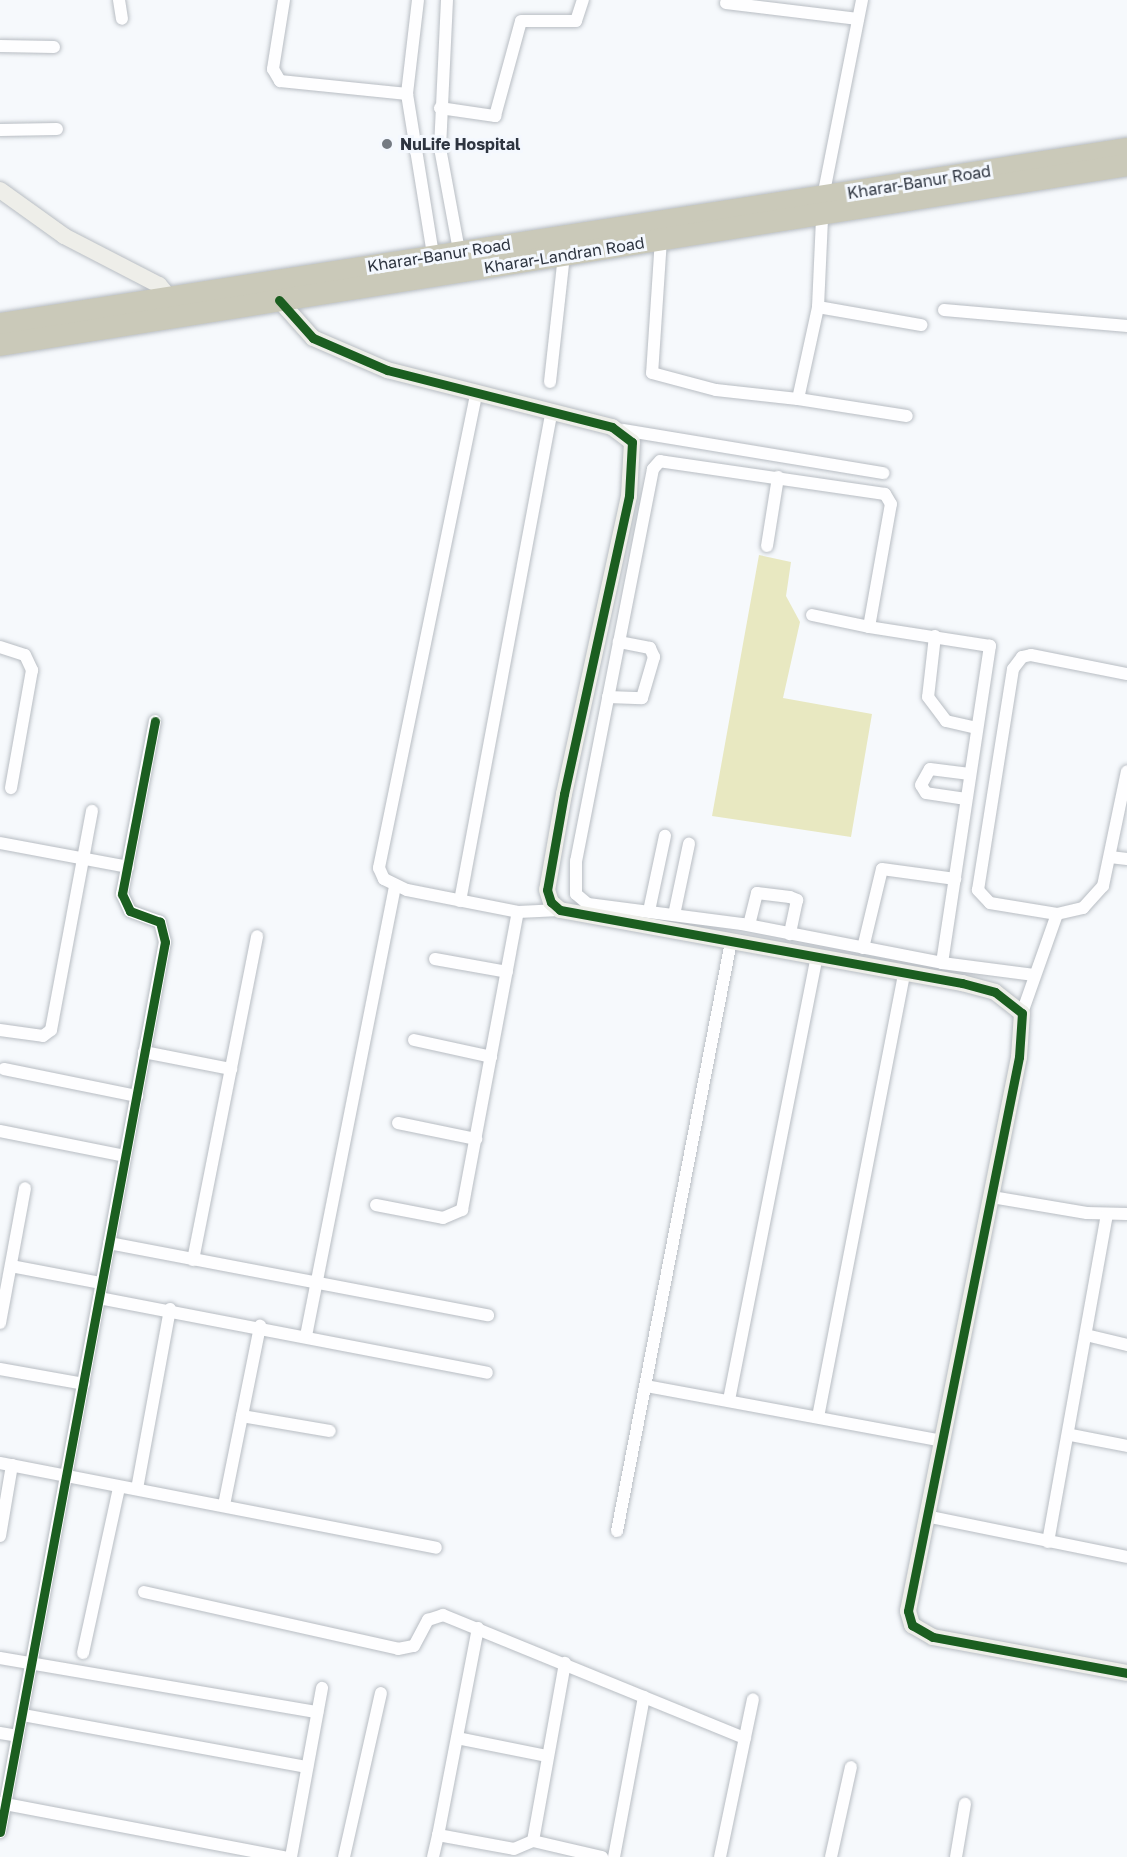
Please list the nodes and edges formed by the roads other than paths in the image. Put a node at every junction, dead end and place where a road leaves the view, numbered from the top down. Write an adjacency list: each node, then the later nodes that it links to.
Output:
1 (119, 0): 9 (street)
2 (284, 0): 12 (street)
3 (418, 0): 12 (street)
4 (447, 0): 13 (street)
5 (583, 0): 13 (street)
6 (862, 0): 8 (street)
7 (726, 3): 8 (street)
8 (858, 19): 19 (street)
9 (122, 20)
10 (0, 46): 11 (street)
11 (54, 47)
12 (406, 94): 22 (street)
13 (440, 108): 21 (street)
14 (57, 129): 15 (street)
15 (0, 130)
16 (1127, 149): 19 (highway, Kharar-Banur Road)
17 (1127, 165): 19 (highway, Kharar-Landran Road)
18 (0, 190): 26 (street)
19 (822, 206): 20 (highway, Kharar-Landran Road); 21 (highway, Kharar-Banur Road); 27 (street)
20 (661, 239): 23 (highway, Kharar-Landran Road); 35 (street)
21 (459, 251): 22 (highway, Kharar-Banur Road)
22 (433, 255): 24 (highway, Kharar-Banur Road)
23 (564, 255): 24 (highway, Kharar-Landran Road); 33 (street)
24 (410, 270): 25 (highway, Kharar-Landran Road); 26 (highway, Kharar-Banur Road)
25 (279, 300): 26 (highway, Kharar-Landran Road); 34 (street)
26 (176, 307): 29 (highway, Kharar-Banur Road); 32 (highway, Kharar-Landran Road)
27 (818, 308): 30 (street); 35 (street)
28 (944, 310): 31 (street)
29 (0, 324)
30 (921, 325)
31 (1127, 326)
32 (0, 345)
33 (550, 382)
34 (476, 395): 36 (street); 64 (street)
35 (798, 399): 37 (street)
36 (551, 414): 38 (street); 65 (street)
37 (907, 416)
38 (623, 430): 39 (street); 66 (street)
39 (883, 473)
40 (778, 477): 41 (street); 43 (street); 45 (street)
41 (767, 546)
42 (812, 615): 43 (street)
43 (869, 627): 44 (street)
44 (935, 636): 50 (street); 50 (street)
45 (619, 642): 48 (street); 48 (street)
46 (0, 647): 53 (street)
47 (1127, 674): 69 (street)
48 (608, 697): 67 (street)
49 (155, 721): 62 (street)
50 (977, 728): 52 (street)
51 (1127, 771): 59 (street)
52 (970, 774): 54 (street); 54 (street)
53 (11, 788)
54 (966, 799): 63 (street)
55 (92, 811): 60 (street)
56 (665, 836): 67 (street)
57 (0, 843): 60 (street)
58 (689, 844): 70 (street)
59 (1110, 857): 61 (street); 69 (street)
60 (82, 859): 62 (street); 83 (street)
61 (1127, 859)
62 (128, 867): 85 (street)
63 (955, 879): 75 (street); 78 (street)
64 (395, 886): 65 (street); 103 (street)
65 (460, 901): 68 (street)
66 (560, 910): 68 (street); 74 (street)
67 (649, 911): 70 (street)
68 (518, 912): 79 (street)
69 (1057, 914): 81 (street)
70 (674, 915): 71 (street)
71 (749, 925): 72 (street); 72 (street)
72 (790, 934): 75 (street)
73 (257, 936): 87 (street)
74 (730, 942): 76 (street); 115 (street)
75 (863, 948): 78 (street)
76 (817, 956): 80 (street); 116 (street)
77 (435, 959): 79 (street)
78 (942, 963): 81 (street)
79 (507, 972): 86 (street)
80 (904, 974): 82 (street); 118 (street)
81 (1034, 975): 82 (street)
82 (1022, 1013): 95 (street)
83 (0, 1030)
84 (414, 1040): 86 (street)
85 (144, 1052): 87 (street); 89 (street)
86 (491, 1057): 92 (street)
87 (231, 1069): 100 (street)
88 (4, 1070): 89 (street)
89 (137, 1096): 93 (street)
90 (398, 1123): 92 (street)
91 (0, 1131): 93 (street)
92 (476, 1139): 96 (street)
93 (125, 1156): 99 (street)
94 (26, 1188): 101 (street)
95 (992, 1197): 97 (street); 121 (street)
96 (376, 1205)
97 (1107, 1214): 98 (street); 109 (street)
98 (1127, 1214)
99 (109, 1243): 100 (street); 102 (street)
100 (192, 1260): 103 (street)
101 (11, 1266): 102 (street); 107 (street)
102 (101, 1283): 104 (street)
103 (315, 1286): 106 (street); 110 (street)
104 (99, 1298): 105 (street); 114 (street)
105 (170, 1309): 108 (street); 126 (street)
106 (488, 1315)
107 (0, 1323)
108 (260, 1326): 110 (street); 117 (street)
109 (1086, 1335): 111 (street); 120 (street)
110 (306, 1336): 113 (street)
111 (1127, 1345)
112 (0, 1369): 114 (street)
113 (487, 1373)
114 (84, 1384): 124 (street)
115 (646, 1386): 116 (street); 129 (street)
116 (729, 1400): 118 (street)
117 (242, 1416): 119 (street); 127 (street)
118 (818, 1417): 121 (street)
119 (330, 1431)
120 (1071, 1435): 122 (street); 131 (street)
121 (943, 1441): 128 (street)
122 (1127, 1446)
123 (6, 1464): 124 (street); 130 (street)
124 (65, 1478): 125 (street); 138 (street)
125 (119, 1488): 126 (street); 136 (street)
126 (137, 1489): 127 (street)
127 (224, 1504): 132 (street)
128 (926, 1516): 131 (street); 140 (street)
129 (616, 1531)
130 (0, 1536)
131 (1048, 1542): 133 (street)
132 (436, 1548)
133 (1127, 1557)
134 (144, 1592): 135 (street)
135 (478, 1628): 139 (street); 150 (street)
136 (83, 1653)
137 (0, 1658): 138 (street)
138 (33, 1661): 145 (street); 146 (street)
139 (565, 1663): 143 (street); 151 (street)
140 (1127, 1673)
141 (322, 1688): 145 (street)
142 (381, 1693): 163 (street)
143 (644, 1697): 149 (street); 166 (street)
144 (753, 1699): 149 (street)
145 (317, 1712): 152 (street)
146 (23, 1715): 148 (street); 152 (street)
147 (0, 1733): 148 (street)
148 (18, 1736): 155 (street)
149 (745, 1737): 167 (street)
150 (457, 1738): 151 (street); 157 (street)
151 (546, 1756): 158 (street)
152 (307, 1767): 162 (street)
153 (851, 1767): 168 (street)
154 (965, 1803): 169 (street)
155 (3, 1804): 156 (street); 161 (street)
156 (0, 1832)
157 (438, 1835): 159 (street); 164 (street)
158 (532, 1841): 159 (street); 160 (street)
159 (513, 1853)
160 (561, 1853): 165 (street)
161 (284, 1857)
162 (291, 1857)
163 (344, 1857)
164 (433, 1857)
165 (602, 1857)
166 (614, 1857)
167 (720, 1857)
168 (831, 1857)
169 (956, 1857)

